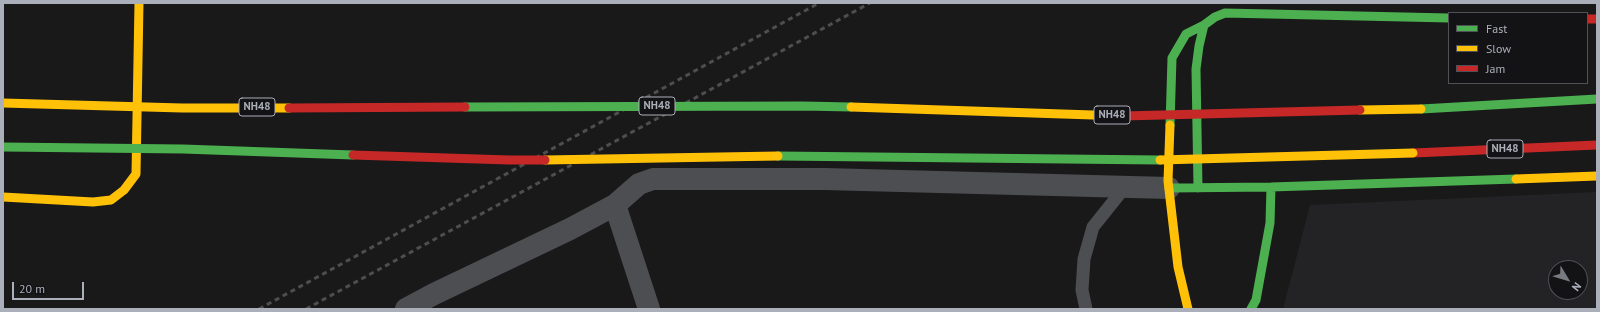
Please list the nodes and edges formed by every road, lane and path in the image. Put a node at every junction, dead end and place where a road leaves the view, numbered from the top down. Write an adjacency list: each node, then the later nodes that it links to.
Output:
1 (139, 3): 13 (main road)
2 (1448, 18): 3 (main road)
3 (1204, 25): 11 (main road); 12 (main road)
4 (1597, 99): 5 (main road, NH48, bridge)
5 (3, 103)
6 (1597, 145): 7 (main road, NH48, bridge)
7 (3, 147)
8 (1597, 176): 10 (main road)
9 (1125, 187): 11 (street); 14 (street); 17 (lane)
10 (1271, 187): 12 (main road); 19 (main road)
11 (1169, 188): 12 (main road); 18 (main road)
12 (1198, 188)
13 (3, 197)
14 (615, 205): 15 (street); 16 (street)
15 (406, 309)
16 (650, 309)
17 (1086, 309)
18 (1188, 309)
19 (1251, 309)

